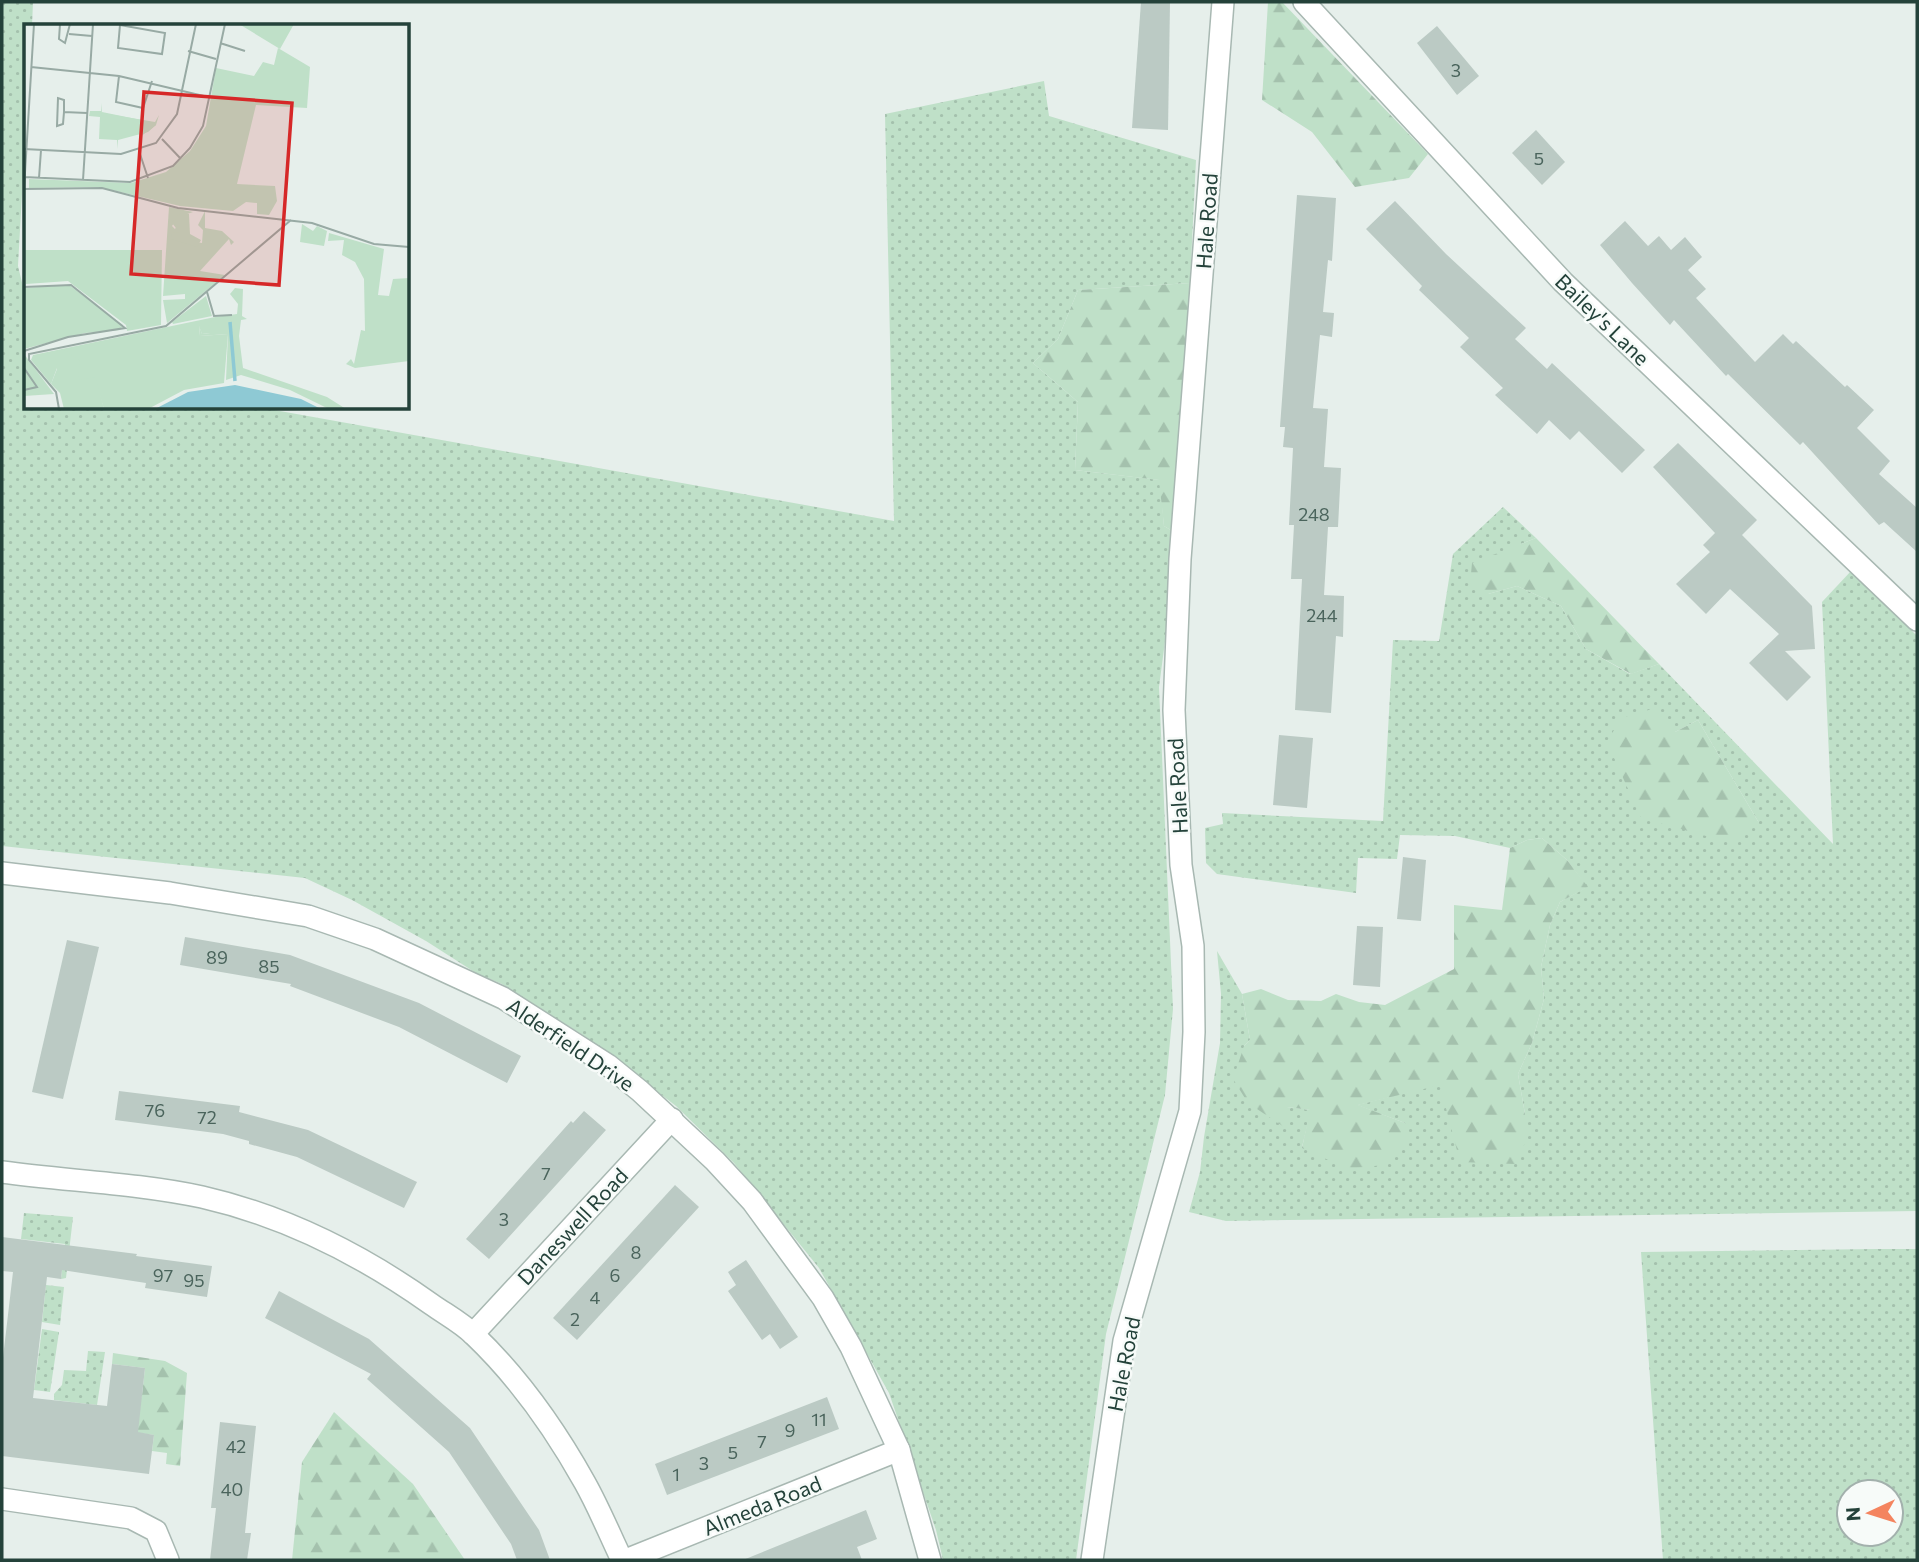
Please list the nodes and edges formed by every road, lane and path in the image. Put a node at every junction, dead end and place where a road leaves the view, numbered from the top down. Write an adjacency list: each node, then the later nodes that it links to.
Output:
1 (1223, 2): 13 (street, Hale Road)
2 (1304, 2): 3 (street, Bailey's Lane)
3 (1917, 620)
4 (3, 877): 5 (street, Alderfield Drive)
5 (672, 1119): 7 (street, Daneswell Road); 8 (street, Alderfield Drive)
6 (2, 1172): 7 (street)
7 (473, 1334): 11 (street)
8 (899, 1450): 11 (street, Almeda Road); 12 (street, Alderfield Drive)
9 (2, 1499): 10 (street)
10 (168, 1560)
11 (624, 1560)
12 (930, 1560)
13 (1092, 1560)

